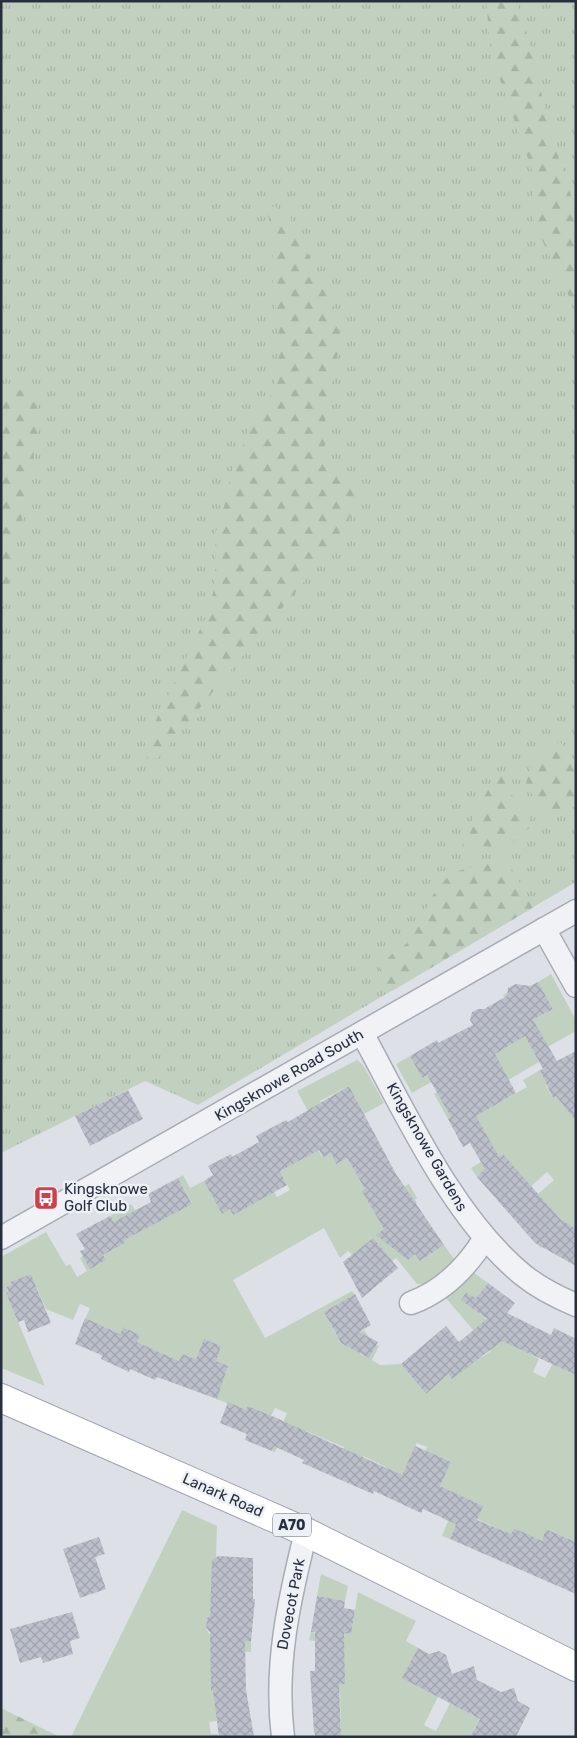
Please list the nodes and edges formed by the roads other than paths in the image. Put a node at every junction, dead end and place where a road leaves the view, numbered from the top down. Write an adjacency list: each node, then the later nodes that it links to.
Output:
1 (576, 911): 2 (street, Kingsknowe Road South)
2 (544, 929): 3 (street); 4 (street, Kingsknowe Road South)
3 (576, 986)
4 (362, 1033): 5 (street, Kingsknowe Road South); 6 (street, Kingsknowe Gardens)
5 (1, 1238)
6 (485, 1238): 7 (street); 8 (street, Kingsknowe Gardens)
7 (411, 1303)
8 (576, 1305)
9 (1, 1398): 10 (main road, Lanark Road / A70)
10 (306, 1532): 11 (main road, Lanark Road / A70); 12 (street, Dovecot Park)
11 (576, 1667)
12 (283, 1737)

